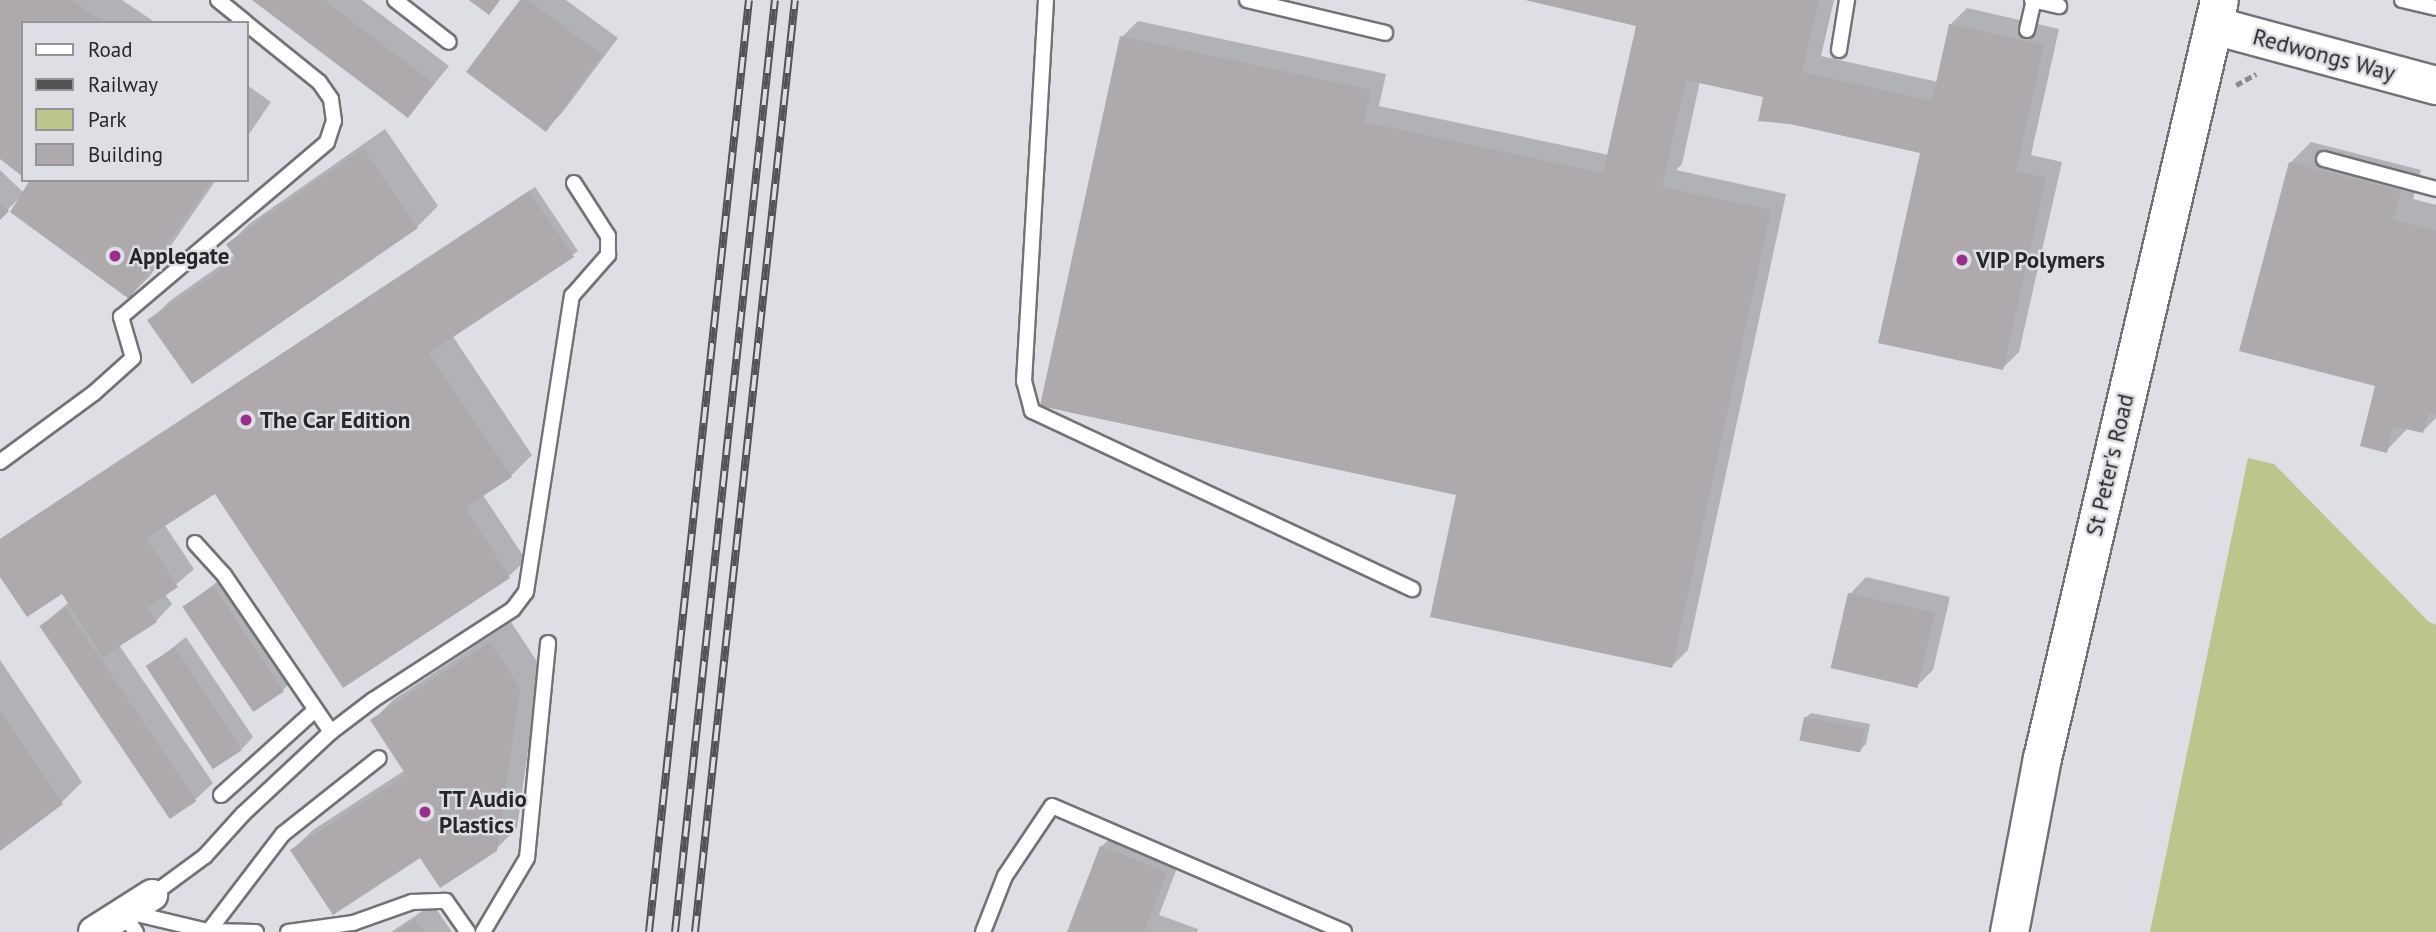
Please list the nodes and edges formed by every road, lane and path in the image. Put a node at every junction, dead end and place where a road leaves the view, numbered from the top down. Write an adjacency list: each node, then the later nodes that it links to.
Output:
1 (218, 0): 11 (lane)
2 (395, 0): 15 (lane)
3 (1046, 0): 23 (lane)
4 (1247, 0): 14 (lane)
5 (1847, 0): 16 (lane)
6 (2033, 0): 8 (lane); 13 (lane)
7 (2402, 0): 9 (lane)
8 (2059, 6)
9 (2436, 8)
10 (2216, 12): 17 (street, Redwongs Way); 39 (street, St Peter's Road)
11 (244, 21)
12 (248, 25): 21 (lane)
13 (2027, 30)
14 (1385, 33)
15 (449, 42)
16 (1839, 50)
17 (2436, 85)
18 (2323, 159): 20 (lane)
19 (574, 183): 26 (lane)
20 (2436, 189)
21 (0, 462)
22 (195, 543): 25 (lane)
23 (1412, 589)
24 (548, 643): 36 (lane)
25 (315, 710): 26 (lane); 28 (lane)
26 (331, 732): 29 (lane)
27 (379, 758): 31 (lane)
28 (221, 795)
29 (152, 895): 30 (street)
30 (129, 919): 31 (lane); 32 (street)
31 (208, 931): 33 (lane)
32 (94, 932)
33 (256, 932)
34 (288, 932): 35 (lane)
35 (468, 932)
36 (483, 932)
37 (983, 932): 38 (lane)
38 (1344, 932)
39 (2008, 932)

